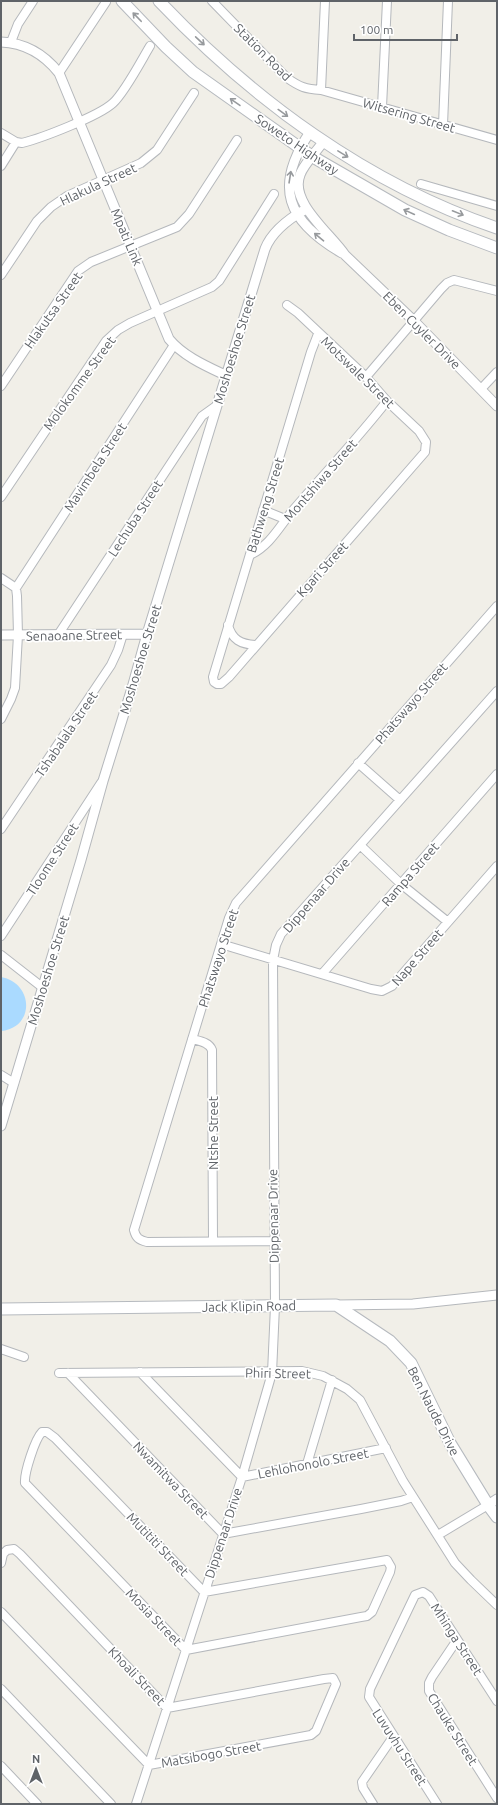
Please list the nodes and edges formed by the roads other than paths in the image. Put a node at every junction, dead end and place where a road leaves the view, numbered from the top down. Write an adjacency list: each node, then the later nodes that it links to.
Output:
1 (33, 1): 10 (street)
2 (122, 1): 24 (main road, Soweto Highway, one-way to 2)
3 (159, 1): 19 (main road, Soweto Highway, one-way to 19)
4 (212, 1): 13 (street, Station Road)
5 (325, 1): 13 (street)
6 (387, 1): 15 (street)
7 (448, 1): 17 (street)
8 (106, 2): 12 (street)
9 (1, 42): 10 (street, Mpati Link)
10 (11, 42): 12 (street, Mpati Link)
11 (150, 46): 16 (street)
12 (59, 72): 16 (street, Mpati Link)
13 (321, 90): 15 (street, Witsering Street)
14 (194, 93): 27 (street, Hlakula Street)
15 (382, 107): 17 (street, Witsering Street)
16 (79, 121): 22 (street); 27 (street, Mpati Link)
17 (443, 125): 21 (street, Witsering Street)
18 (1, 132): 22 (street)
19 (310, 132): 23 (main road, Soweto Highway); 24 (street, Eben Cuyler Drive)
20 (237, 140): 34 (street, Hlakutsa Street)
21 (497, 140)
22 (16, 142): 26 (street)
23 (324, 142): 25 (street, Eben Cuyler Drive); 33 (main road, Soweto Highway, one-way to 33)
24 (300, 148): 25 (main road, Soweto Highway); 32 (street, Eben Cuyler Drive, one-way to 24)
25 (313, 157): 31 (street, Eben Cuyler Drive); 35 (main road, Soweto Highway, one-way to 25)
26 (1, 166)
27 (103, 180): 34 (street, Mpati Link); 37 (street, Hlakula Street)
28 (421, 184): 30 (street)
29 (274, 194): 40 (street, Molokomme Street)
30 (497, 206)
31 (306, 209): 32 (street, Moshoeshoe Street); 36 (street, Eben Cuyler Drive)
32 (296, 214): 36 (street, Eben Cuyler Drive, one-way to 32); 45 (street, Moshoeshoe Street)
33 (497, 228)
34 (131, 247): 40 (street, Mpati Link); 47 (street, Hlakutsa Street)
35 (497, 248)
36 (345, 256): 41 (street, Eben Cuyler Drive)
37 (1, 275)
38 (497, 291): 41 (street)
39 (287, 305): 42 (street, Motswale Street)
40 (158, 312): 43 (street, Mpati Link); 53 (street, Molokomme Street)
41 (414, 321): 46 (street); 48 (street, Eben Cuyler Drive)
42 (318, 334): 46 (street, Motswale Street); 54 (street, Bathweng Street)
43 (174, 345): 45 (street, Mpati Link); 58 (street, Mavimbela Street)
44 (497, 372): 48 (street)
45 (225, 375): 50 (street, Moshoeshoe Street)
46 (366, 377): 49 (street, Motswale Street)
47 (1, 386)
48 (481, 389): 51 (street, Eben Cuyler Drive)
49 (387, 401): 52 (street, Motswale Street); 55 (street, Montshiwa Street)
50 (216, 406): 62 (street, Moshoeshoe Street); 65 (street, Lechuba Street)
51 (497, 406)
52 (426, 442): 66 (street, Kgari Street)
53 (1, 497)
54 (264, 510): 55 (street); 56 (street, Bathweng Street)
55 (285, 519): 56 (street, Montshiwa Street)
56 (250, 555): 60 (street, Bathweng Street)
57 (1, 578): 58 (street)
58 (16, 588): 64 (street)
59 (497, 606): 70 (street, Phatswayo Street)
60 (228, 625): 66 (street); 67 (street, Bathweng Street)
61 (123, 634): 62 (street, Senaoane Street); 65 (street, Senaoane Street); 74 (street, Tshabalala Street)
62 (147, 634): 72 (street, Moshoeshoe Street)
63 (1, 635): 64 (street, Senaoane Street)
64 (18, 635): 65 (street, Senaoane Street); 69 (street)
65 (58, 635)
66 (255, 645): 67 (street, Kgari Street)
67 (213, 677)
68 (497, 692): 73 (street, Dippenaar Drive)
69 (1, 719)
70 (358, 763): 73 (street); 80 (street, Phatswayo Street)
71 (497, 774): 77 (street, Rampa Street)
72 (103, 781): 79 (street, Tloome Street); 84 (street, Moshoeshoe Street)
73 (400, 800): 75 (street, Dippenaar Drive)
74 (1, 829)
75 (360, 845): 77 (street); 82 (street, Dippenaar Drive)
76 (497, 866): 78 (street, Nape Street)
77 (401, 884): 78 (street); 83 (street, Rampa Street)
78 (448, 922): 83 (street, Nape Street)
79 (1, 936)
80 (221, 944): 82 (street, Nape Street); 85 (street, Phatswayo Street)
81 (1, 955): 84 (street)
82 (273, 960): 83 (street, Nape Street); 90 (street, Dippenaar Drive)
83 (322, 974)
84 (42, 987): 87 (street, Moshoeshoe Street)
85 (192, 1039): 89 (street, Ntshe Street); 89 (street, Phatswayo Street)
86 (1, 1075): 87 (street)
87 (14, 1082): 88 (street, Moshoeshoe Street)
88 (1, 1126)
89 (213, 1241): 90 (street, Phatswayo Street)
90 (273, 1241): 93 (street, Dippenaar Drive)
91 (497, 1295): 92 (street, Jack Klipin Road)
92 (336, 1305): 93 (main road, Jack Klipin Road); 106 (main road, Ben Naude Drive)
93 (275, 1306): 94 (main road, Jack Klipin Road); 99 (street, Dippenaar Drive)
94 (1, 1309)
95 (1, 1350): 96 (street)
96 (24, 1357)
97 (140, 1372): 98 (street, Phiri Street); 99 (street, Phiri Street); 104 (street, Lehlohonolo Street)
98 (64, 1373): 108 (street, Nwamitwa Street)
99 (272, 1373): 100 (street, Phiri Street); 104 (street, Dippenaar Drive)
100 (332, 1380): 102 (street, Phiri Street); 103 (street)
101 (38, 1439): 112 (street, Mutititi Street); 117 (street, Mosia Street)
102 (386, 1448): 103 (street, Lehlohonolo Street); 105 (street, Phiri Street)
103 (306, 1464): 104 (street, Lehlohonolo Street)
104 (242, 1477): 108 (street, Dippenaar Drive)
105 (413, 1497): 108 (street); 109 (street, Phiri Street)
106 (492, 1502): 107 (main road, Ben Naude Drive); 109 (street)
107 (497, 1517)
108 (223, 1534): 112 (street, Dippenaar Drive)
109 (438, 1535): 114 (street, Phiri Street)
110 (3, 1550): 111 (street, Khoali Street); 121 (street, Khoali Street)
111 (1, 1563)
112 (204, 1592): 117 (street, Dippenaar Drive); 117 (street, Mosia Street)
113 (411, 1600): 116 (street, Mhinga Street); 122 (street, Luvuvhu Street)
114 (497, 1605)
115 (1, 1612): 123 (street, Matsibogo Street)
116 (457, 1640): 120 (street, Mhinga Street); 125 (street, Chauke Street)
117 (186, 1650): 121 (street, Dippenaar Drive)
118 (335, 1688): 121 (street, Khoali Street); 123 (street, Matsibogo Street)
119 (1, 1689): 127 (street)
120 (497, 1701)
121 (167, 1708): 123 (street, Dippenaar Drive)
122 (393, 1737): 129 (street); 130 (street, Luvuvhu Street)
123 (149, 1765): 128 (street, Dippenaar Drive)
124 (1, 1766): 126 (street)
125 (497, 1798)
126 (37, 1804)
127 (111, 1804)
128 (136, 1804)
129 (373, 1804)
130 (437, 1804)

